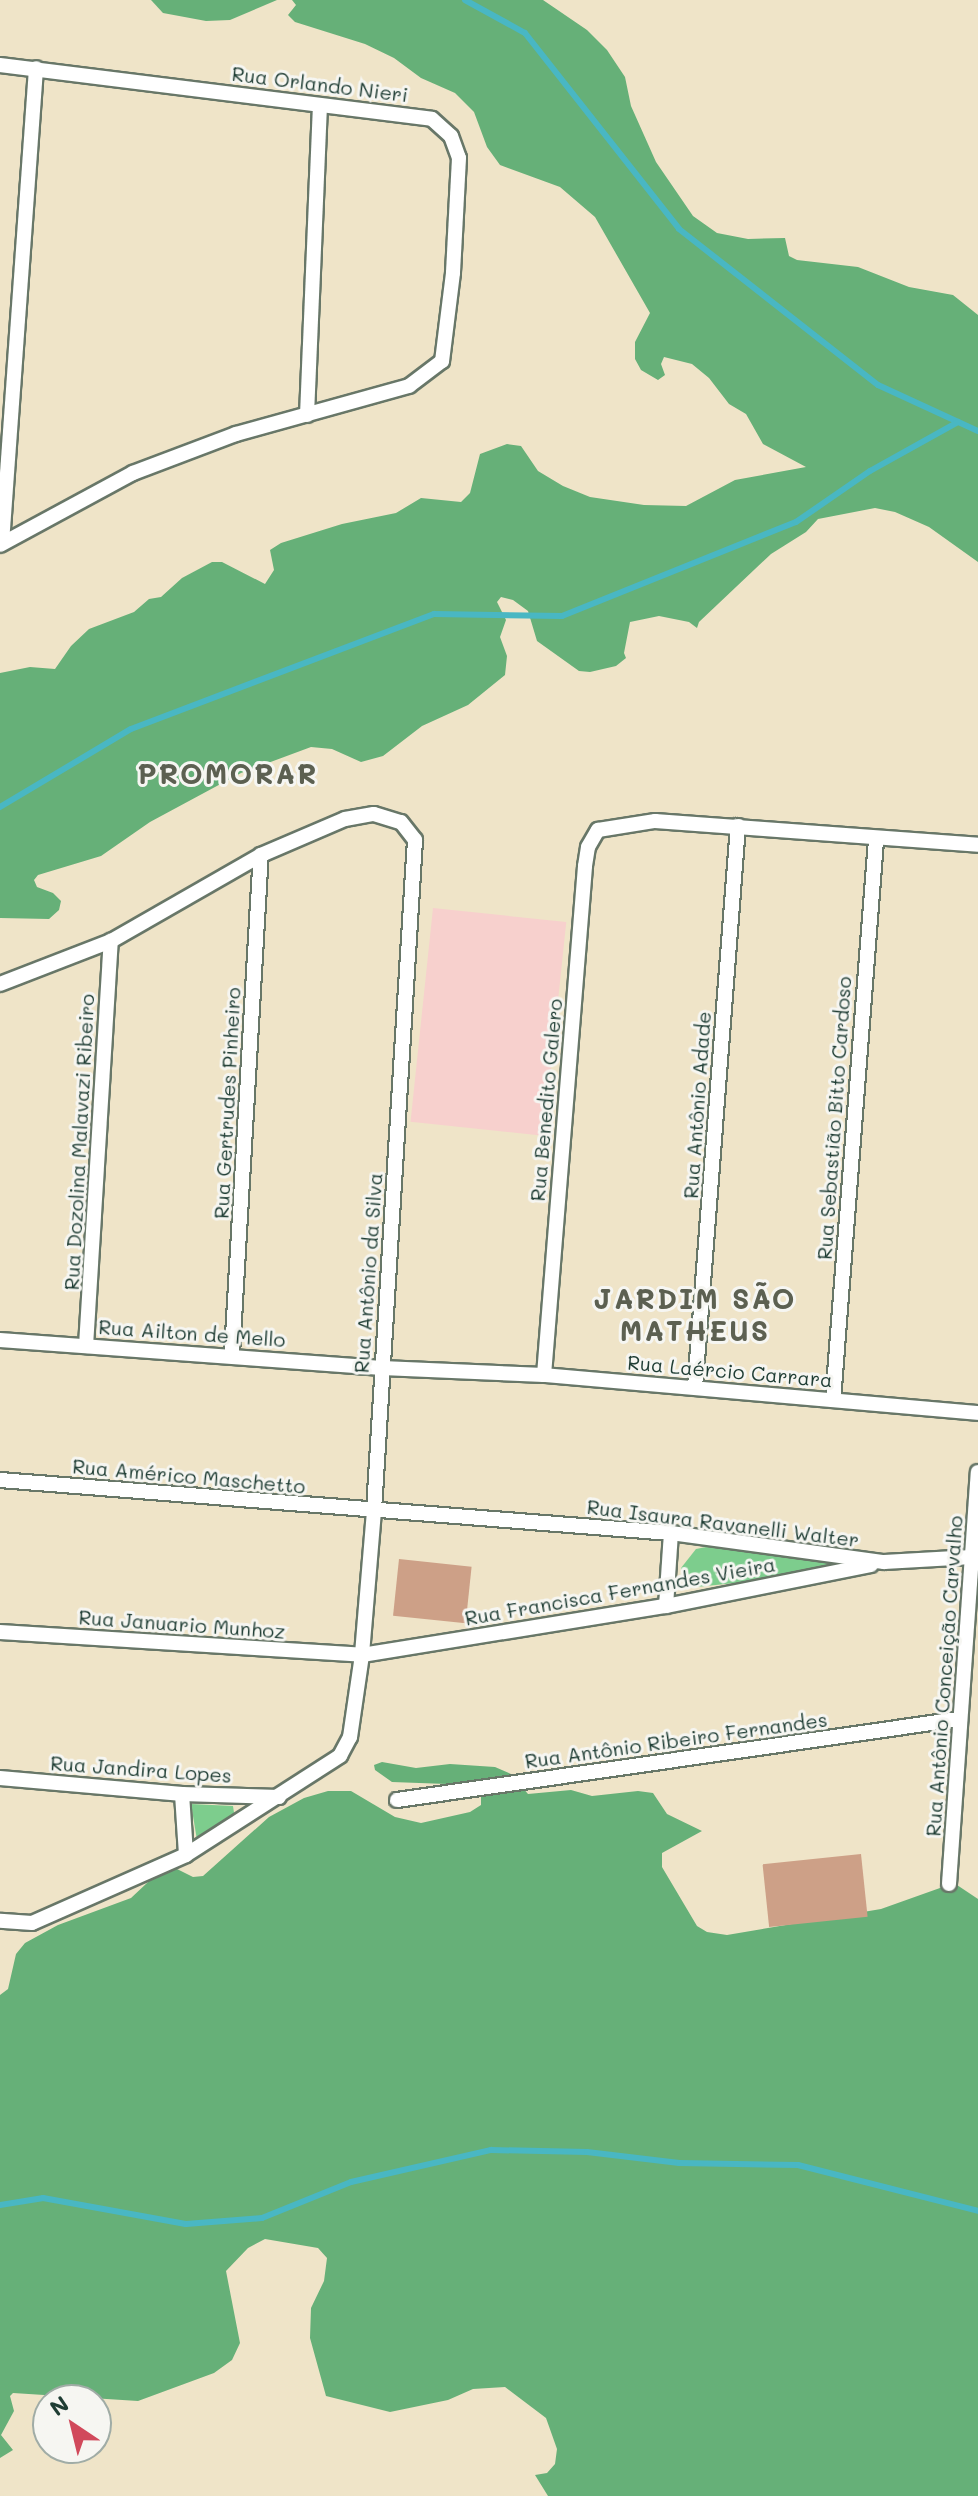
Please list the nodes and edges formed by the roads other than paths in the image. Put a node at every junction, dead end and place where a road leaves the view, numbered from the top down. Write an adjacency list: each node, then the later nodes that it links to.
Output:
1 (0, 65): 2 (street, Rua Orlando Nieri)
2 (36, 68): 3 (street, Rua Orlando Nieri); 5 (street)
3 (320, 106): 4 (street); 4 (street, Rua Orlando Nieri)
4 (307, 415): 5 (street)
5 (1, 544)
6 (738, 826): 7 (street); 16 (street, Rua Benedito Galero); 17 (street, Rua Antônio Adade)
7 (876, 840): 8 (street); 18 (street, Rua Sebastião Bitto Cardoso)
8 (978, 845)
9 (261, 855): 10 (street); 14 (street, Rua Gertrudes Pinheiro); 15 (street, Rua Antônio da Silva)
10 (111, 941): 11 (street); 13 (street, Rua Dozolina Malavazi Ribeiro)
11 (0, 984)
12 (0, 1340): 13 (street, Rua Ailton de Mello)
13 (86, 1346): 14 (street, Rua Ailton de Mello)
14 (232, 1354): 15 (street, Rua Ailton de Mello)
15 (382, 1368): 16 (street, Rua Laércio Carrara); 22 (street, Rua Antônio da Silva)
16 (544, 1375): 17 (street, Rua Laércio Carrara)
17 (695, 1387): 18 (street, Rua Laércio Carrara)
18 (833, 1400): 19 (street, Rua Laércio Carrara)
19 (978, 1413)
20 (978, 1472): 24 (street, Rua Antônio Conceição Carvalho)
21 (0, 1480): 22 (street, Rua Américo Maschetto)
22 (374, 1511): 23 (street, Rua Isaura Ravanelli Walter); 28 (street, Rua Antônio da Silva)
23 (671, 1533): 25 (street, Rua Isaura Ravanelli Walter); 26 (street)
24 (972, 1557): 25 (street, Rua Isaura Ravanelli Walter); 29 (street, Rua Antônio Conceição Carvalho)
25 (884, 1562): 26 (street, Rua Francisca Fernandes Vieira)
26 (666, 1606): 28 (street, Rua Francisca Fernandes Vieira)
27 (0, 1632): 28 (street, Rua Januario Munhoz)
28 (362, 1655): 32 (street, Rua Antônio da Silva)
29 (959, 1719): 33 (street, Rua Antônio Ribeiro Fernandes); 35 (street, Rua Antônio Conceição Carvalho)
30 (0, 1778): 31 (street, Rua Jandira Lopes)
31 (182, 1794): 32 (street, Rua Jandira Lopes); 34 (street)
32 (279, 1797): 34 (street)
33 (397, 1800)
34 (186, 1855): 36 (street)
35 (949, 1884)
36 (0, 1921)

